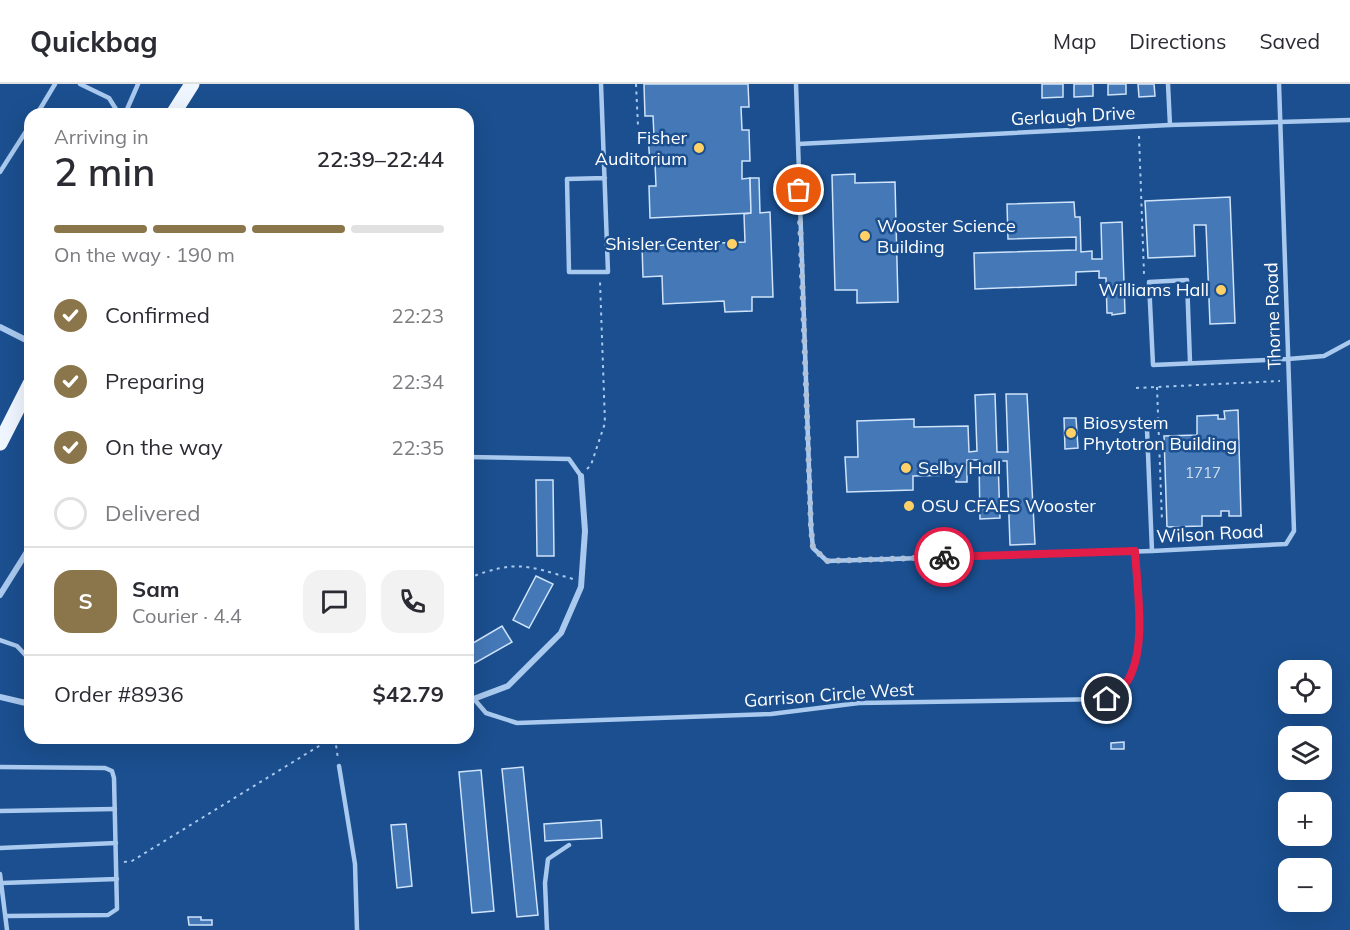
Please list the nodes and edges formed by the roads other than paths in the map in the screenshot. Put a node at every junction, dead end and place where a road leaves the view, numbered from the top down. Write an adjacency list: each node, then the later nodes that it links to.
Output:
1 (55, 84): 9 (lane)
2 (80, 84): 10 (lane)
3 (138, 84): 11 (lane)
4 (192, 84): 12 (main road)
5 (601, 84): 19 (lane)
6 (796, 84): 17 (lane, Wilson Road)
7 (1168, 84): 15 (lane)
8 (1279, 84): 14 (lane, Thorne Road)
9 (41, 108)
10 (115, 108)
11 (128, 108)
12 (176, 108)
13 (1350, 120): 14 (lane, Gerlaugh Drive)
14 (1281, 122): 15 (lane, Gerlaugh Drive); 23 (lane, Thorne Road)
15 (1170, 125): 17 (lane, Gerlaugh Drive)
16 (24, 134): 18 (lane)
17 (798, 144): 31 (lane, Wilson Road)
18 (0, 172)
19 (605, 178): 19 (lane)
20 (0, 327): 21 (street)
21 (24, 339)
22 (1350, 342): 23 (lane)
23 (1288, 360): 24 (lane); 30 (lane, Thorne Road)
24 (1190, 362): 24 (lane)
25 (24, 396): 27 (main road)
26 (1148, 429): 32 (lane)
27 (0, 443)
28 (474, 457): 29 (lane)
29 (581, 476): 38 (street)
30 (1286, 544): 32 (lane, Wilson Road)
31 (1135, 551): 32 (lane, Wilson Road); 40 (lane, Garrison Circle West)
32 (1152, 551)
33 (24, 557): 34 (street)
34 (0, 595)
35 (0, 640): 36 (lane)
36 (24, 654)
37 (0, 697): 39 (street)
38 (474, 699)
39 (24, 703)
40 (474, 703)
41 (339, 766): 53 (lane)
42 (0, 767): 43 (lane)
43 (115, 809): 44 (lane); 45 (lane)
44 (0, 811)
45 (116, 843): 47 (lane); 49 (lane)
46 (569, 845): 54 (lane)
47 (0, 848)
48 (0, 874): 50 (lane)
49 (117, 879): 50 (lane); 51 (lane)
50 (2, 883): 51 (lane)
51 (6, 916): 52 (lane)
52 (7, 930)
53 (357, 930)
54 (547, 930)

